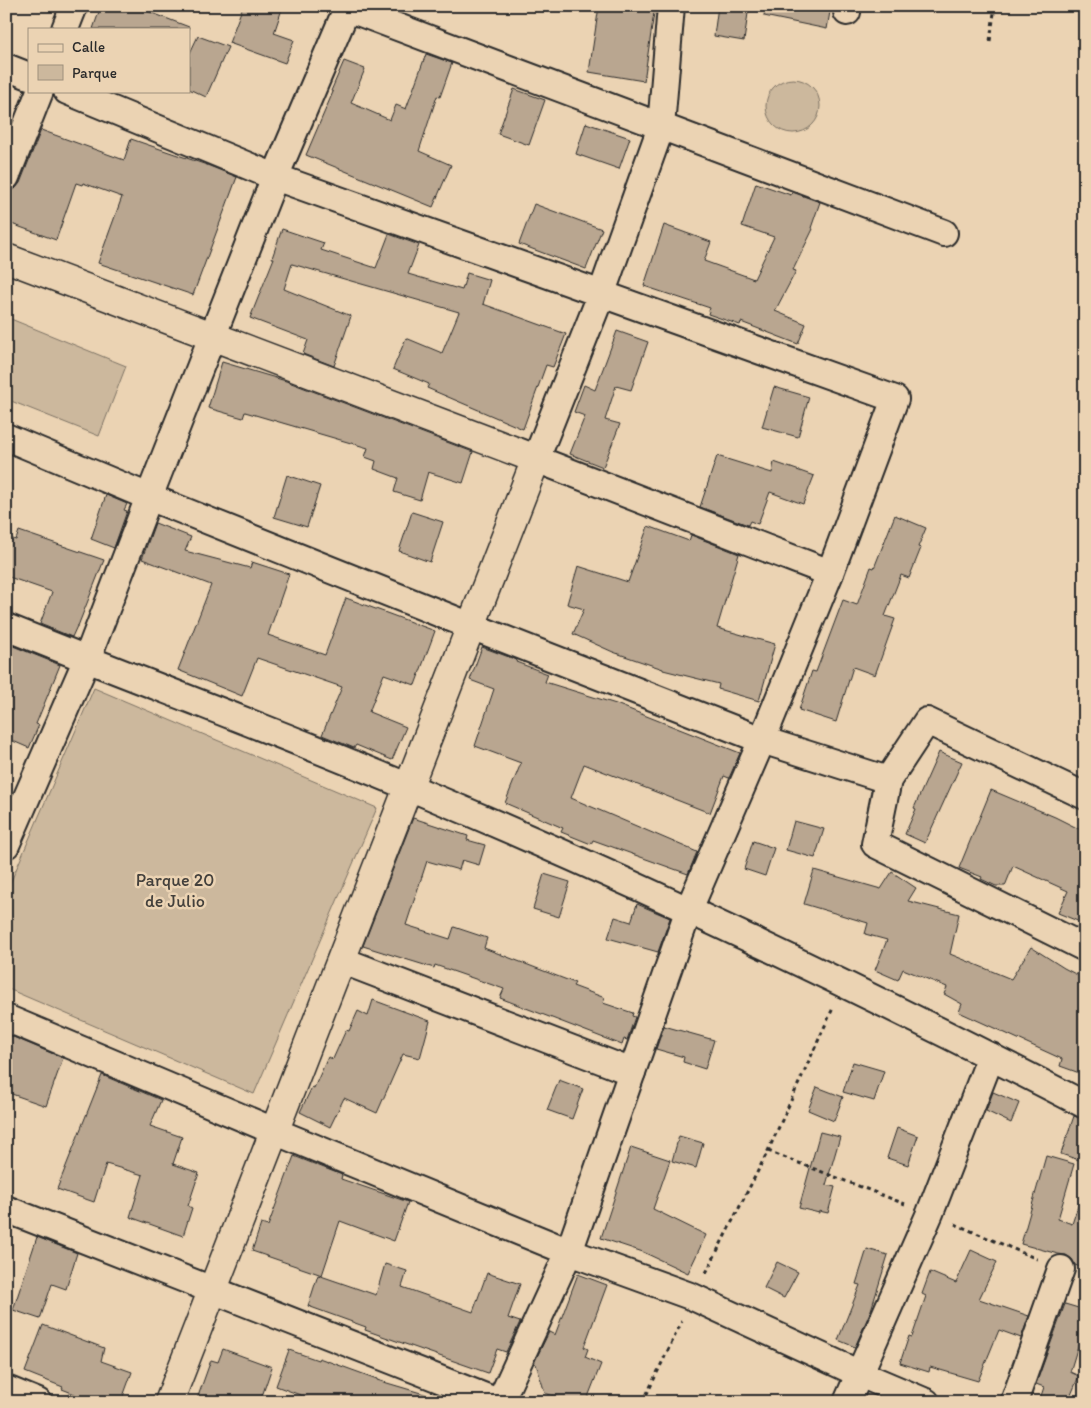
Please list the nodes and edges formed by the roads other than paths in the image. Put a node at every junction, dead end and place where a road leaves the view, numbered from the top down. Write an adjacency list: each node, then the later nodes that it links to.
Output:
1 (74, 6): 4 (street)
2 (671, 6): 9 (street)
3 (346, 7): 9 (street); 11 (street)
4 (65, 28)
5 (6, 67): 6 (street)
6 (28, 76)
7 (40, 92): 10 (street)
8 (69, 92): 11 (street)
9 (661, 127): 12 (street); 14 (street)
10 (6, 177)
11 (275, 177): 14 (street); 15 (street)
12 (944, 233)
13 (6, 258): 15 (street)
14 (602, 294): 17 (street); 19 (street)
15 (213, 336): 17 (street); 18 (street)
16 (6, 437): 18 (street)
17 (536, 459): 19 (street); 20 (street)
18 (149, 497): 20 (street); 22 (street)
19 (830, 573): 23 (street)
20 (471, 626): 23 (street); 25 (street)
21 (6, 627): 22 (street)
22 (87, 659): 25 (street); 27 (street)
23 (762, 740): 24 (street); 28 (street)
24 (888, 780): 26 (street); 29 (street)
25 (408, 787): 28 (street); 30 (street)
26 (1085, 796)
27 (9, 831)
28 (689, 909): 32 (street); 33 (street)
29 (1085, 948)
30 (340, 960): 33 (street); 35 (street)
31 (6, 1018): 35 (street)
32 (991, 1056): 34 (street); 40 (street)
33 (632, 1072): 37 (street)
34 (1085, 1104)
35 (274, 1131): 37 (street); 39 (street)
36 (6, 1209): 39 (street)
37 (569, 1252): 40 (street); 44 (street)
38 (1062, 1269): 47 (street)
39 (212, 1291): 43 (street); 44 (street)
40 (860, 1374): 45 (street); 46 (street)
41 (6, 1389): 42 (street)
42 (38, 1402)
43 (169, 1402)
44 (499, 1402)
45 (847, 1402)
46 (926, 1402)
47 (1014, 1402)

